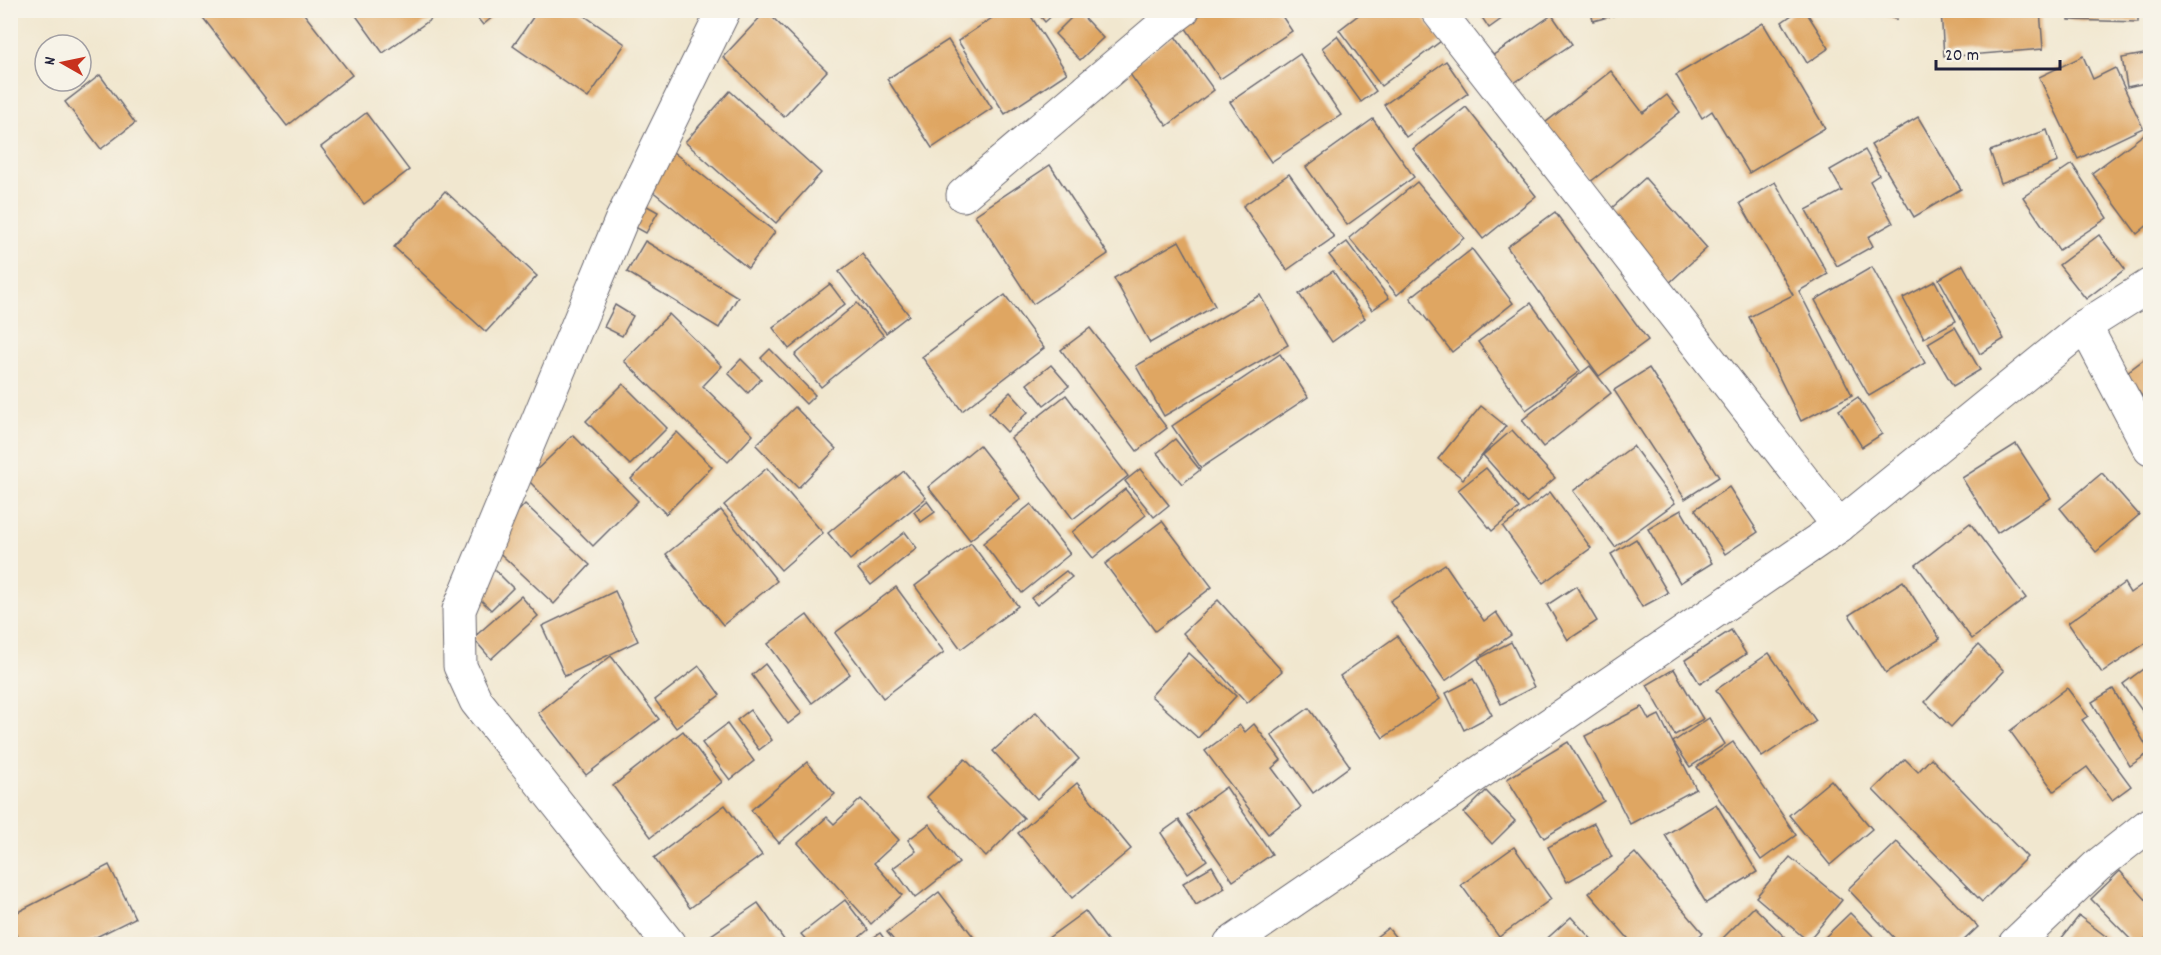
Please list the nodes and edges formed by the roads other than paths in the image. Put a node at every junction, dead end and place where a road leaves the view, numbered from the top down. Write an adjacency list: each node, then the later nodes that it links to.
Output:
1 (724, 10): 10 (street)
2 (1183, 10): 4 (street)
3 (1437, 10): 8 (street)
4 (963, 195)
5 (2151, 285): 6 (street)
6 (2085, 326): 7 (street); 8 (street)
7 (2151, 449)
8 (1839, 526): 11 (street)
9 (2151, 824): 12 (street)
10 (669, 945)
11 (1230, 945)
12 (2015, 945)

